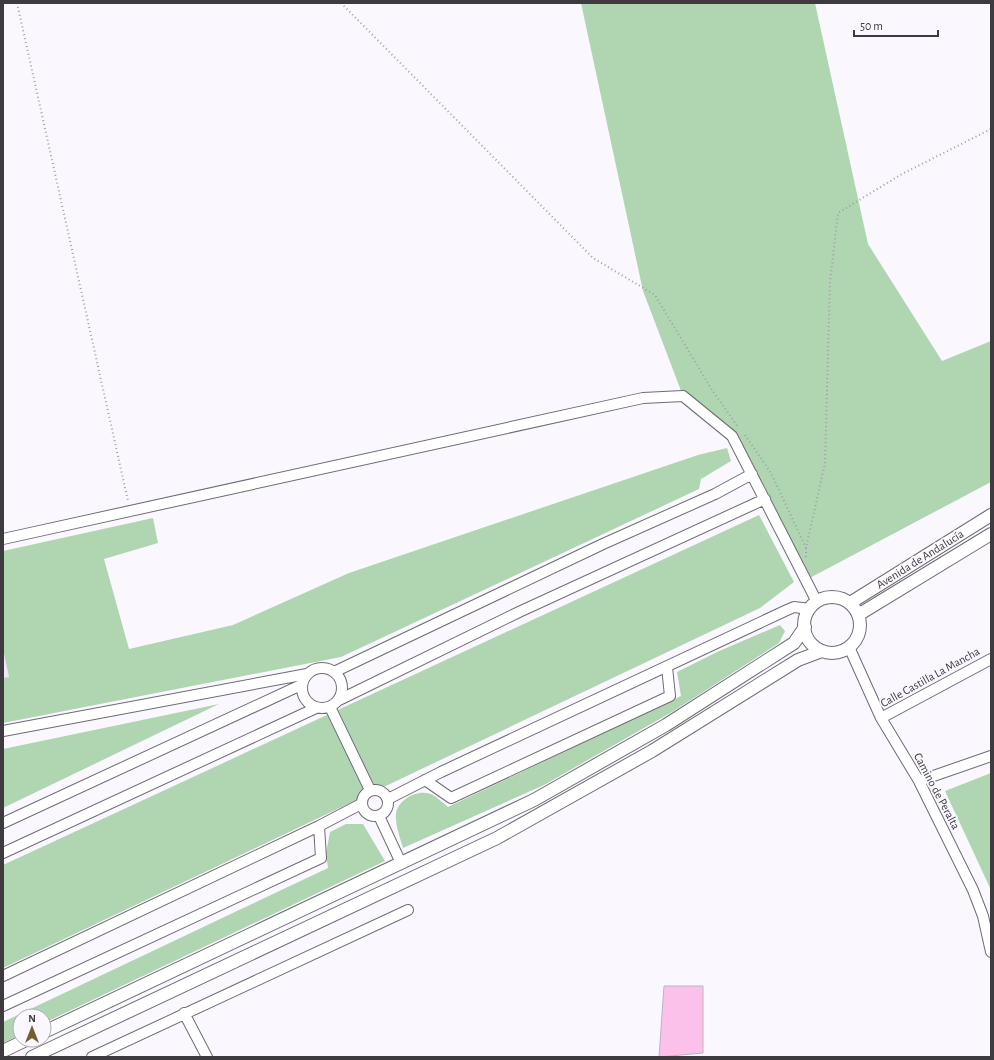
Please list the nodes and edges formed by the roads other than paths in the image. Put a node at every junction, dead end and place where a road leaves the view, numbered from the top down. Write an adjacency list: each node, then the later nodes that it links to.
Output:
1 (752, 474): 2 (street); 5 (street); 14 (street)
2 (765, 499): 7 (street); 17 (street)
3 (991, 515): 6 (street, Avenida de Andalucía)
4 (991, 534): 8 (street, Avenida de Andalucía)
5 (3, 539)
6 (850, 603): 7 (street); 8 (street)
7 (814, 605): 9 (street); 13 (street)
8 (858, 615): 10 (street)
9 (805, 627): 11 (street); 32 (street)
10 (849, 647): 11 (street); 20 (street, Camino de Peralta)
11 (822, 651): 40 (street)
12 (991, 659): 20 (street, Calle Castilla La Mancha)
13 (667, 667): 23 (street); 23 (street)
14 (334, 672): 15 (street); 17 (street)
15 (307, 674): 16 (street); 21 (street)
16 (301, 685): 19 (street); 29 (street)
17 (339, 700): 18 (street)
18 (330, 707): 19 (street); 25 (street)
19 (316, 708): 31 (street)
20 (881, 718): 24 (street, Camino de Peralta)
21 (3, 731)
22 (991, 756): 24 (street)
23 (425, 780): 26 (street)
24 (919, 781): 34 (street, Camino de Peralta)
25 (370, 790): 26 (street); 27 (street)
26 (388, 799): 28 (street)
27 (361, 804): 28 (street); 30 (street)
28 (379, 816): 32 (street)
29 (3, 823)
30 (319, 826): 36 (street); 37 (street)
31 (3, 853)
32 (401, 863): 39 (street)
33 (408, 910): 38 (street)
34 (987, 914): 35 (street, Camino de Peralta)
35 (991, 952)
36 (3, 976)
37 (3, 1006)
38 (184, 1013): 41 (street); 42 (street)
39 (52, 1028)
40 (32, 1057)
41 (92, 1057)
42 (207, 1057)

